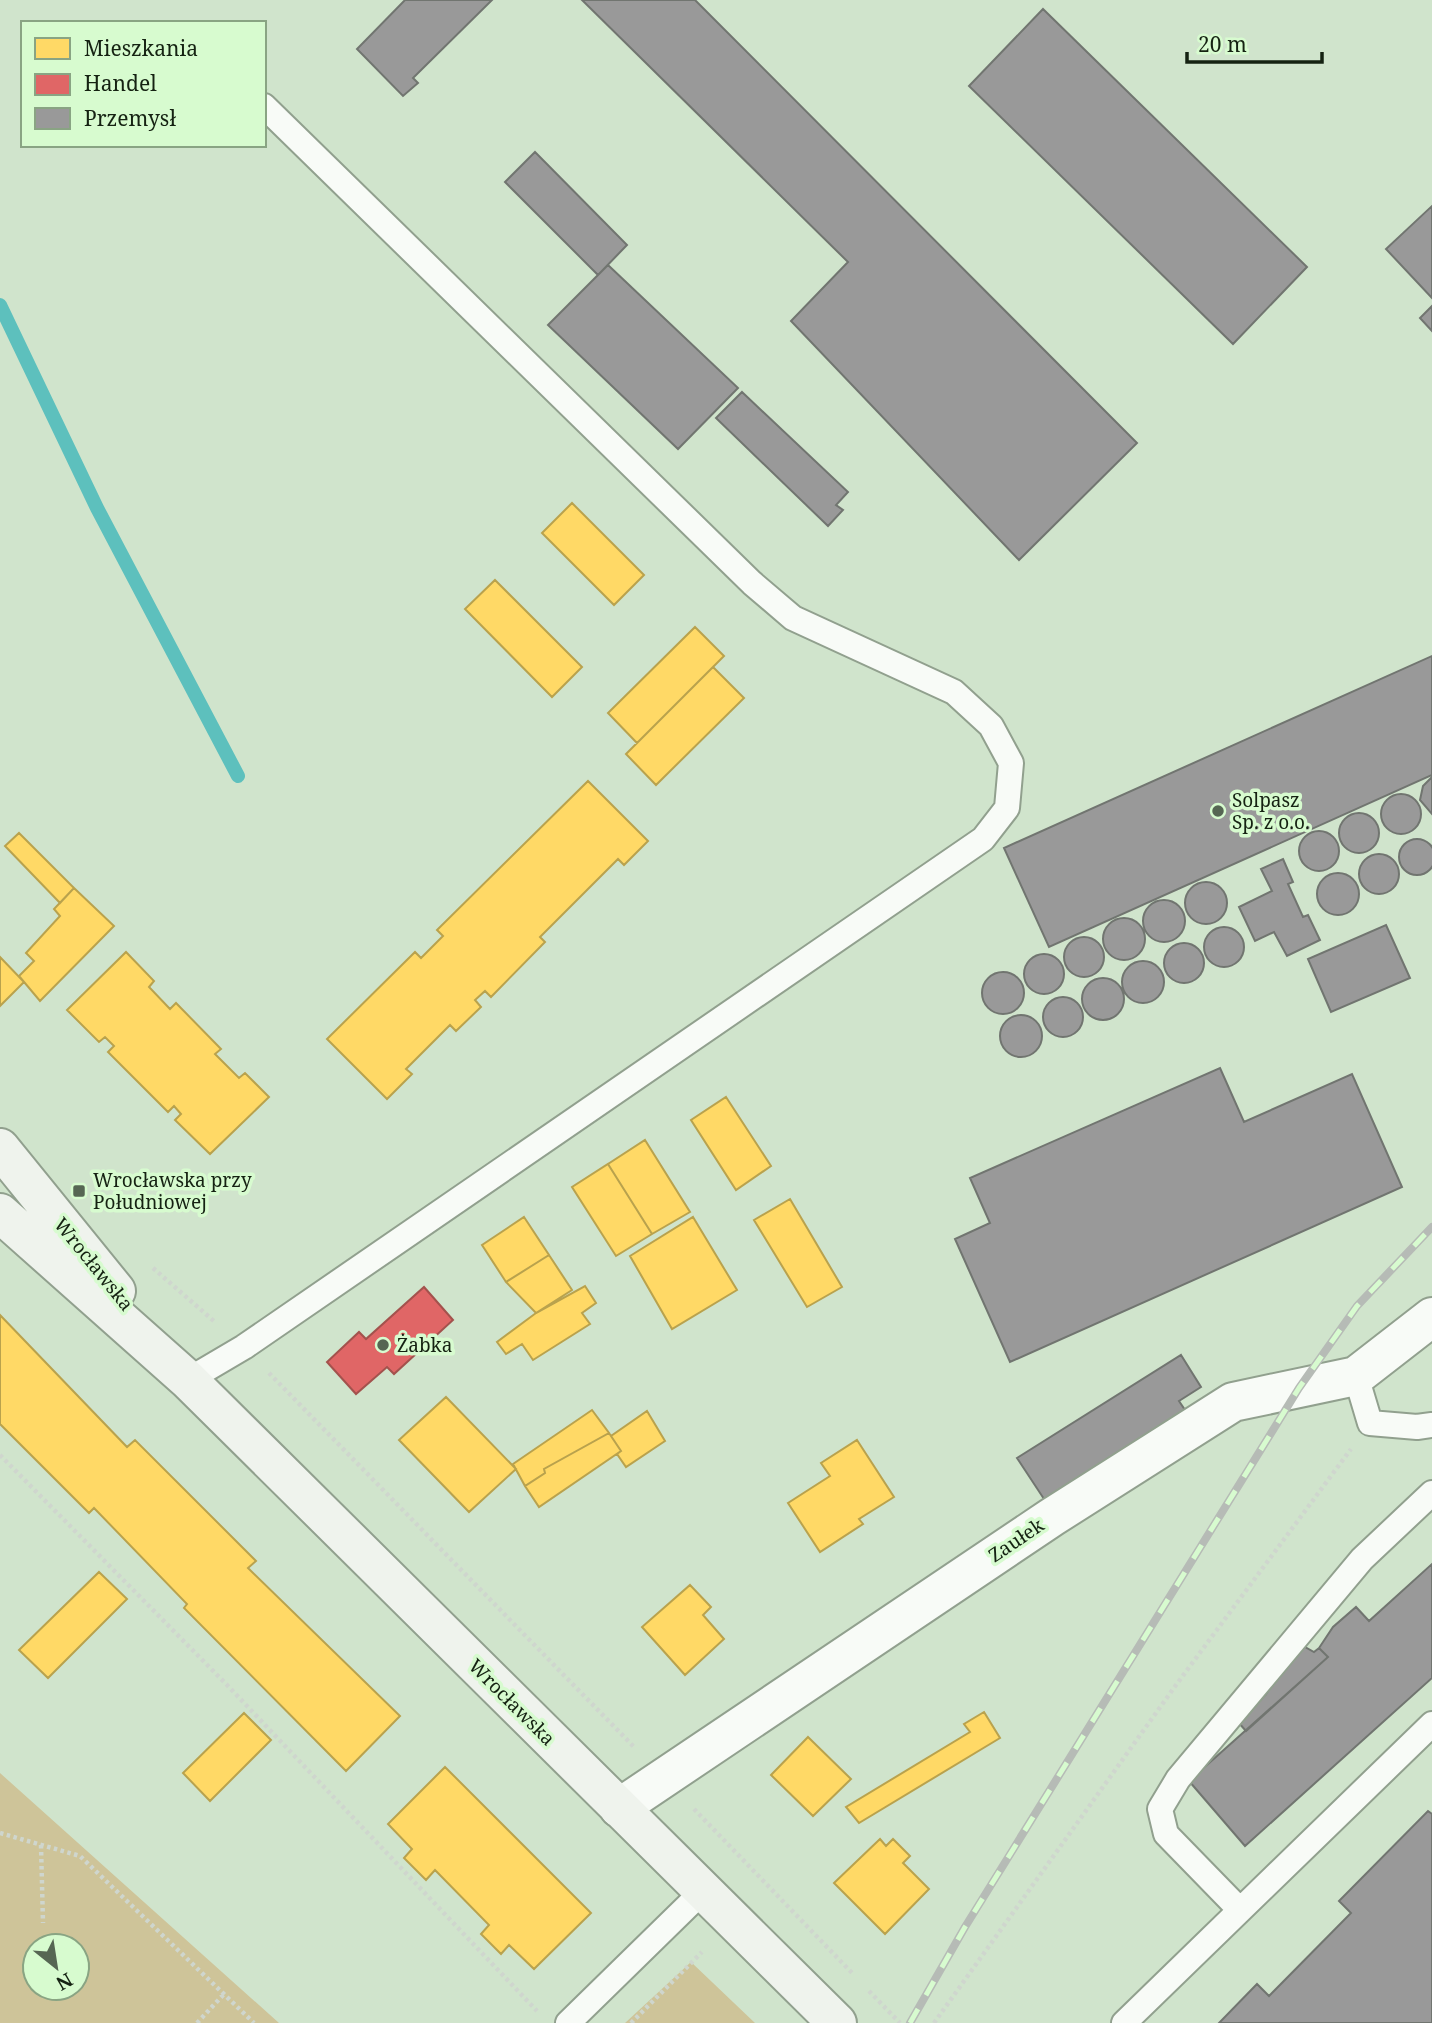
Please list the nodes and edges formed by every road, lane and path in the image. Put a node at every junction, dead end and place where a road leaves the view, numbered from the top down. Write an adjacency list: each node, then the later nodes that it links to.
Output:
1 (266, 109): 6 (lane)
2 (3, 1159): 8 (street, Wrocławska)
3 (0, 1213): 8 (street, Wrocławska)
4 (149, 1265): 6 (path)
5 (1432, 1317): 7 (street, Zaułek)
6 (244, 1347): 8 (lane); 14 (path)
7 (1356, 1376): 9 (lane); 14 (street, Zaułek)
8 (188, 1380): 15 (street, Wrocławska)
9 (1370, 1423): 10 (lane); 30 (path)
10 (1432, 1425)
11 (0, 1455): 23 (path)
12 (1432, 1493): 19 (lane)
13 (1429, 1731): 19 (lane)
14 (663, 1777): 15 (street, Zaułek); 29 (path)
15 (619, 1808): 18 (street, Wrocławska)
16 (0, 1833): 17 (path)
17 (41, 1844): 20 (path); 22 (path)
18 (703, 1891): 26 (lane); 28 (street, Wrocławska)
19 (1240, 1910): 31 (lane)
20 (43, 1923)
21 (702, 1952): 27 (path)
22 (224, 1994): 24 (path); 25 (path)
23 (539, 2013)
24 (197, 2023)
25 (254, 2023)
26 (568, 2023)
27 (631, 2023)
28 (837, 2023)
29 (900, 2023)
30 (934, 2023)
31 (1124, 2023)

